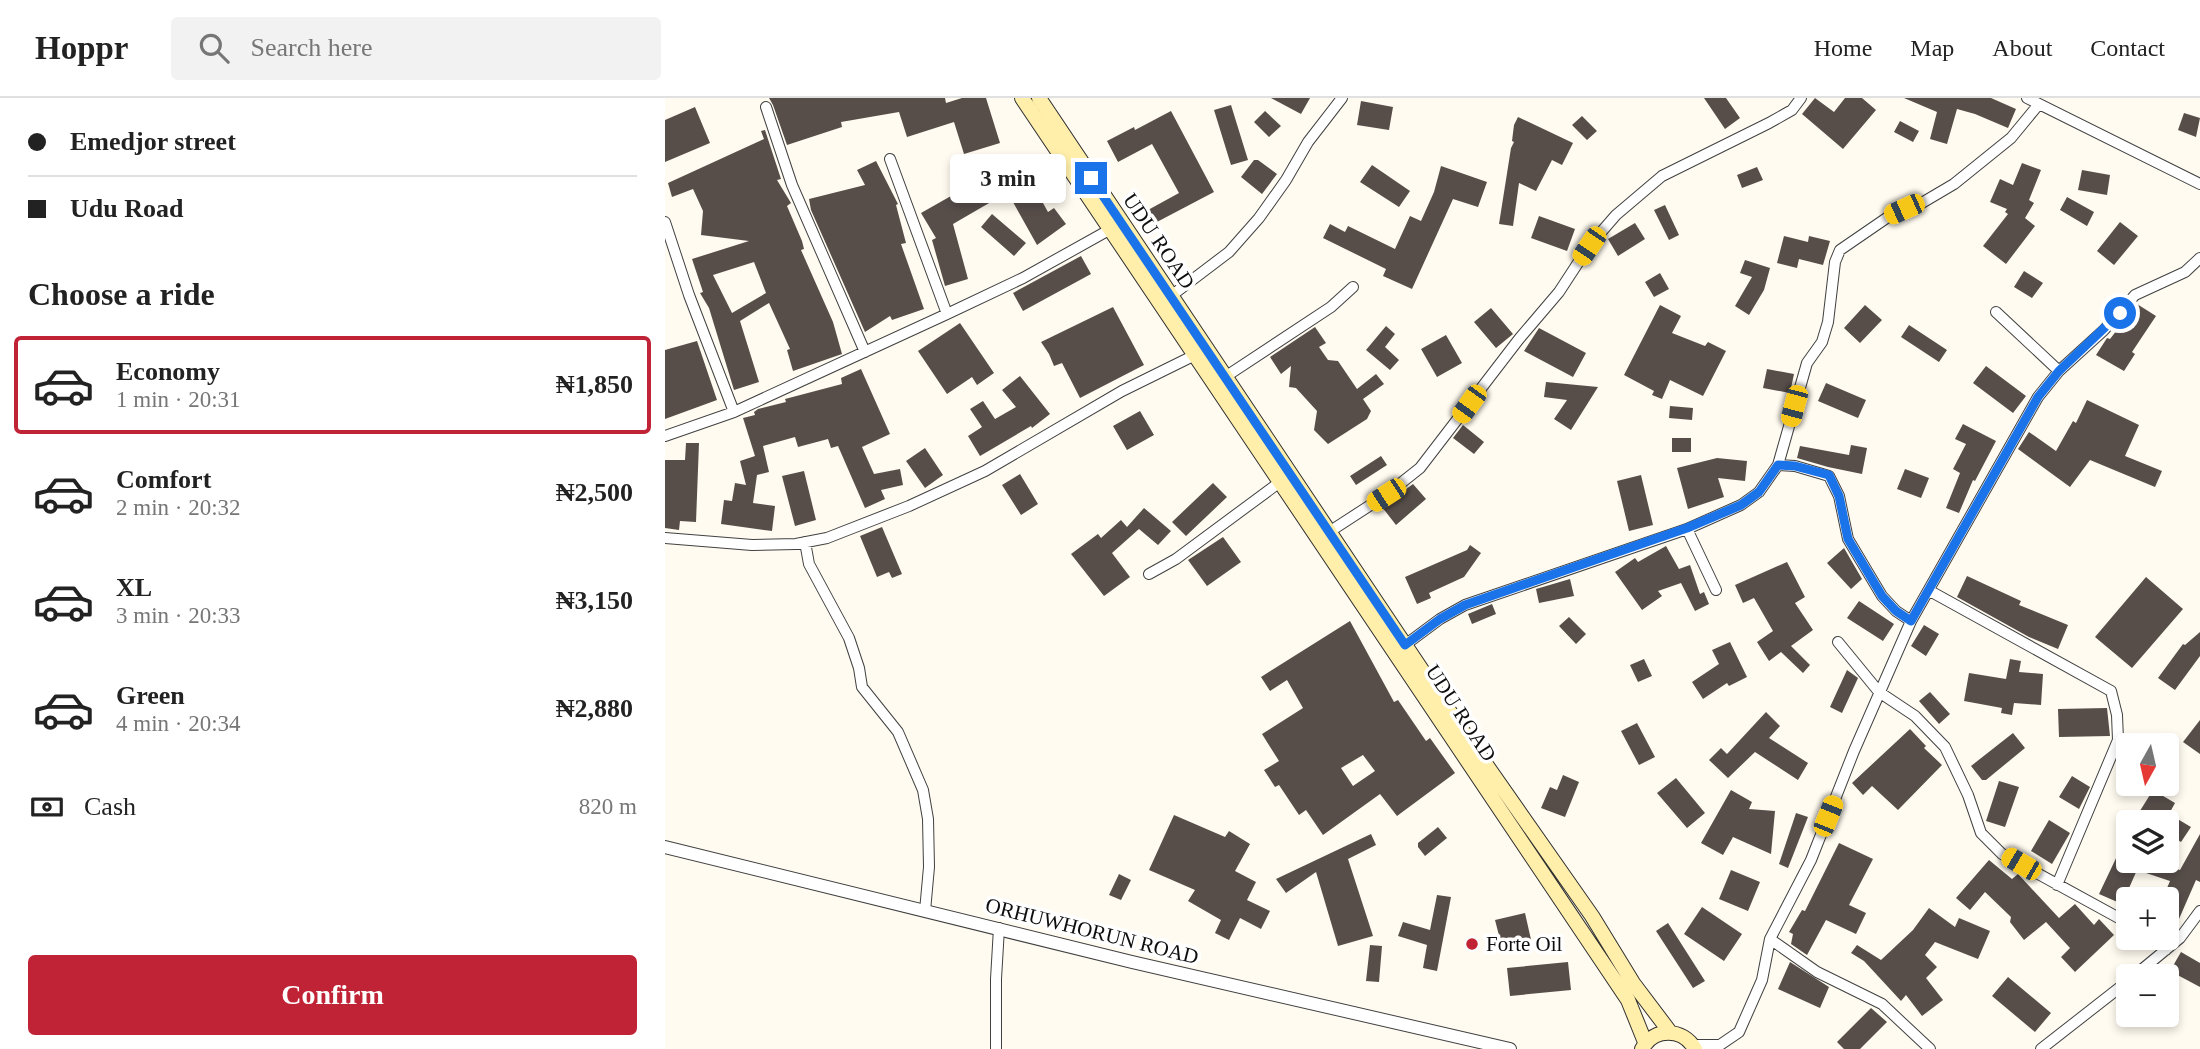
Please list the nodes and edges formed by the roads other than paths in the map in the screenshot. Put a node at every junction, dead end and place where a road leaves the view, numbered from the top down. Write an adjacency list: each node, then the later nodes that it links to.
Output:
1 (1022, 98): 11 (main road, UDU ROAD)
2 (1039, 98): 14 (main road, UDU ROAD)
3 (1342, 98): 14 (street)
4 (1801, 98): 26 (street)
5 (2027, 98): 6 (street)
6 (2039, 104): 9 (street); 23 (street)
7 (766, 107): 17 (street)
8 (890, 159): 16 (street)
9 (2200, 184)
10 (665, 222): 21 (street)
11 (1109, 230): 16 (street); 18 (main road, UDU ROAD)
12 (2200, 258): 19 (street)
13 (1353, 287): 20 (street)
14 (1171, 296): 20 (main road, UDU ROAD)
15 (1996, 312): 19 (street)
16 (947, 314): 17 (street)
17 (865, 352): 21 (street)
18 (1195, 355): 24 (main road, UDU ROAD); 28 (street)
19 (2059, 371): 31 (street)
20 (1226, 377): 26 (main road, UDU ROAD)
21 (734, 412): 22 (street)
22 (665, 436)
23 (1778, 465): 25 (street); 32 (street)
24 (1280, 482): 29 (street); 49 (main road, UDU ROAD)
25 (1687, 528): 30 (street); 34 (street)
26 (1329, 532): 34 (main road, UDU ROAD)
27 (665, 538): 28 (street)
28 (805, 542): 38 (street)
29 (1149, 574)
30 (1716, 590)
31 (1930, 591): 32 (street); 37 (street)
32 (1911, 621): 35 (street)
33 (1837, 642): 35 (street)
34 (1405, 645): 47 (main road, UDU ROAD)
35 (1879, 692): 37 (street); 42 (street)
36 (665, 847): 38 (street, ORHUWHORUN ROAD)
37 (2057, 885): 40 (street)
38 (925, 911): 41 (street, ORHUWHORUN ROAD)
39 (2200, 912): 43 (street)
40 (2116, 917)
41 (999, 928): 48 (street, ORHUWHORUN ROAD); 51 (street)
42 (1770, 939): 50 (street); 53 (street)
43 (2179, 939)
44 (2166, 950): 45 (street)
45 (2149, 964)
46 (2116, 990): 54 (street)
47 (1670, 1032): 49 (main road); 50 (main road)
48 (1477, 1046): 52 (street, ORHUWHORUN ROAD)
49 (1644, 1046)
50 (1695, 1047)
51 (996, 1049)
52 (1510, 1049)
53 (1930, 1049)
54 (2041, 1049)

